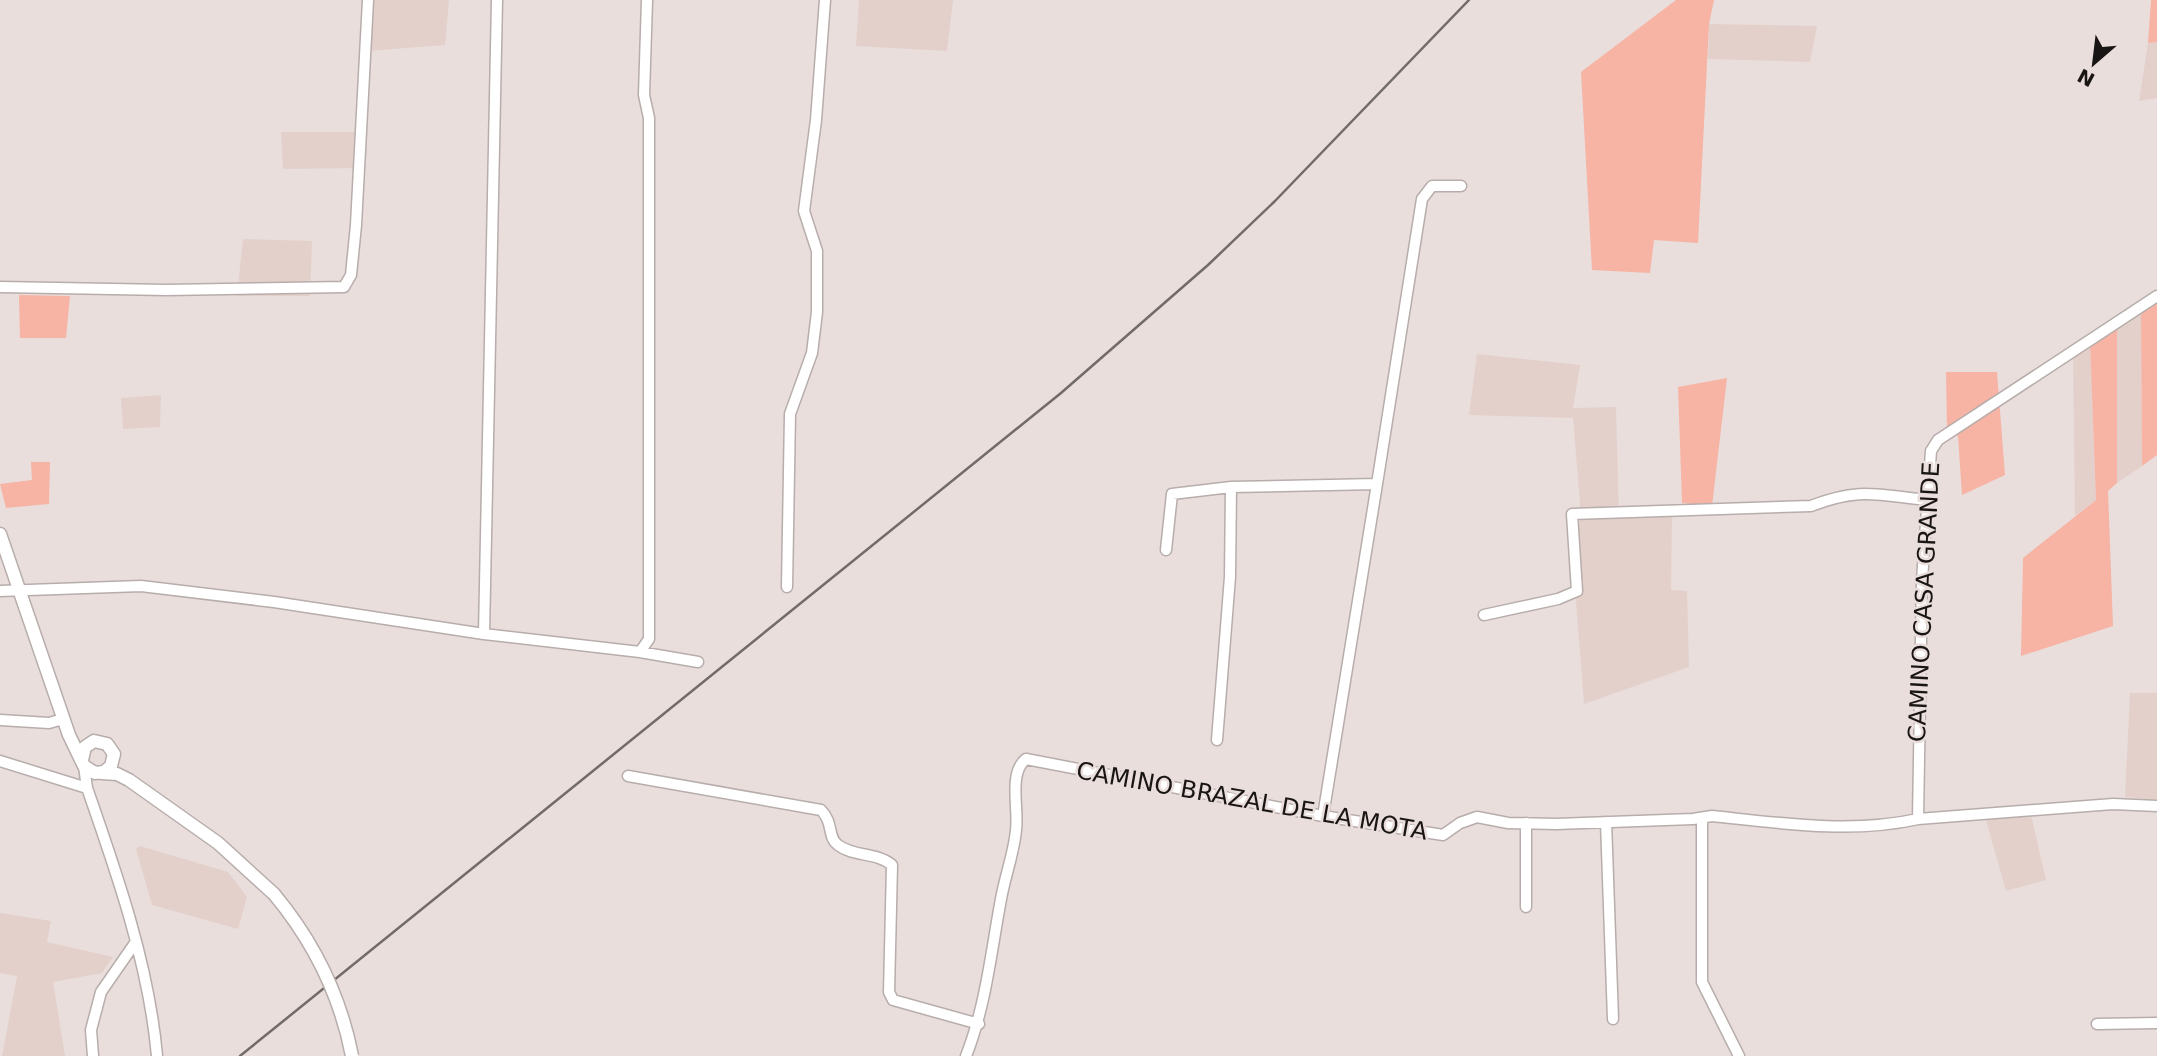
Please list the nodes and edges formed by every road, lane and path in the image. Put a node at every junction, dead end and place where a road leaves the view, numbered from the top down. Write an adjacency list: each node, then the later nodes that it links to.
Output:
1 (368, 0): 6 (street)
2 (497, 0): 17 (street)
3 (647, 0): 18 (street)
4 (825, 0): 13 (street)
5 (1461, 186): 8 (street)
6 (0, 287)
7 (2157, 296): 10 (street, CAMINO CASA GRANDE)
8 (1377, 484): 9 (street); 32 (street)
9 (1231, 487): 12 (street); 23 (street)
10 (1927, 500): 16 (street); 34 (street, CAMINO CASA GRANDE)
11 (0, 534): 14 (street)
12 (1166, 550)
13 (787, 587)
14 (20, 591): 15 (street); 17 (street); 20 (street)
15 (0, 592)
16 (1484, 615)
17 (484, 634): 18 (street)
18 (640, 652): 19 (street)
19 (698, 662)
20 (63, 719): 21 (street); 22 (street)
21 (0, 720)
22 (69, 735): 24 (street); 27 (street)
23 (1217, 740)
24 (91, 742): 25 (street); 27 (street)
25 (114, 758): 27 (street); 29 (street)
26 (0, 761): 30 (street)
27 (90, 768): 29 (street); 30 (street)
28 (628, 776): 41 (street)
29 (129, 780): 45 (street, bridge)
30 (88, 788): 38 (street)
31 (2157, 806): 34 (street, CAMINO BRAZAL DE LA MOTA)
32 (1323, 816): 36 (street, CAMINO BRAZAL DE LA MOTA); 41 (street, CAMINO BRAZAL DE LA MOTA)
33 (1702, 818): 34 (street, CAMINO BRAZAL DE LA MOTA); 35 (street, CAMINO BRAZAL DE LA MOTA); 47 (street)
34 (1918, 819)
35 (1606, 822): 36 (street, CAMINO BRAZAL DE LA MOTA); 39 (street)
36 (1526, 823): 37 (street)
37 (1526, 907)
38 (135, 943): 43 (street); 44 (street)
39 (1613, 1019)
40 (2157, 1023): 42 (street)
41 (979, 1024): 46 (street, CAMINO BRAZAL DE LA MOTA)
42 (2097, 1024)
43 (93, 1056)
44 (157, 1056)
45 (352, 1056)
46 (966, 1056)
47 (1739, 1056)

